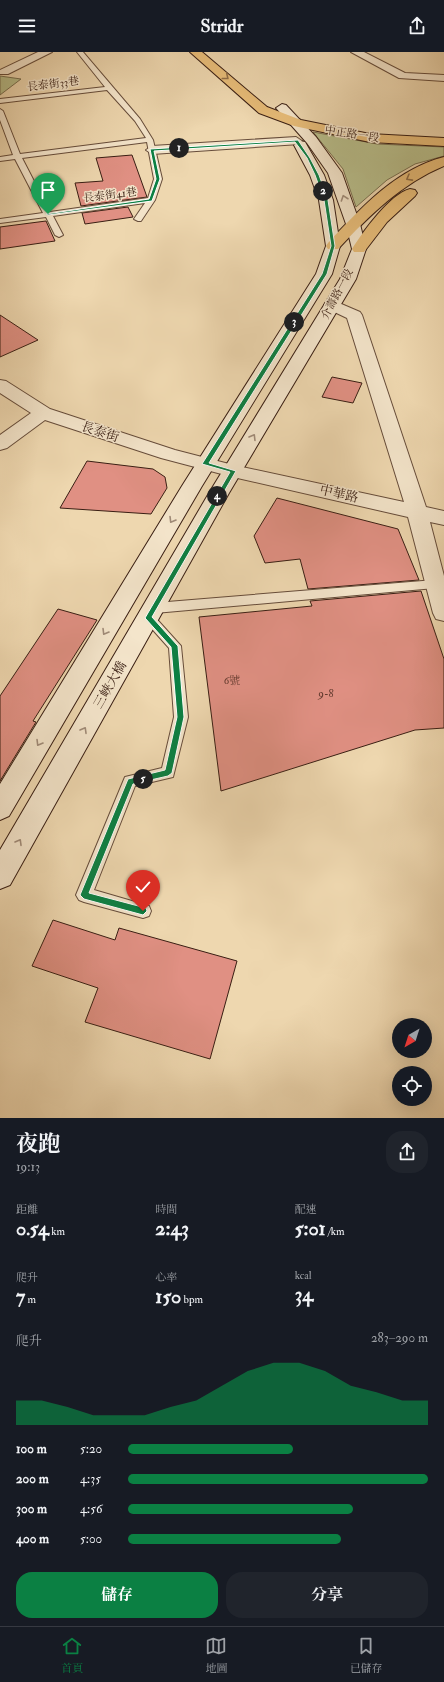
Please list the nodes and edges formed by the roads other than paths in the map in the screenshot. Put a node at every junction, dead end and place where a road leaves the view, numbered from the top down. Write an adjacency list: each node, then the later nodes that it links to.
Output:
1 (47, 52): 5 (main road)
2 (80, 52): 7 (lane)
3 (195, 52): 11 (main road, 介壽路一段, one-way to 11)
4 (356, 52): 6 (main road)
5 (4, 72)
6 (444, 78)
7 (109, 88): 9 (lane, 長泰街33巷); 17 (lane)
8 (270, 98): 10 (main road)
9 (0, 101)
10 (282, 108): 13 (main road); 14 (main road, 中正路一段)
11 (263, 110): 13 (main road, 中正路一段); 15 (main road, 介壽路一段)
12 (0, 111): 18 (lane)
13 (298, 123): 16 (main road, 中正路一段); 26 (main road, one-way to 13)
14 (444, 136)
15 (296, 141): 17 (main road); 28 (main road, 介壽路一段)
16 (444, 142)
17 (151, 145): 18 (lane); 22 (lane)
18 (17, 156): 19 (lane); 23 (lane)
19 (0, 159)
20 (444, 161): 26 (main road, one-way to 26)
21 (444, 173): 29 (main road)
22 (151, 200): 23 (lane, 長泰街41巷); 24 (lane)
23 (48, 214): 25 (lane, 長泰街41巷); 27 (lane)
24 (138, 219)
25 (0, 221)
26 (353, 224): 28 (main road); 29 (main road)
27 (59, 235)
28 (333, 246): 34 (main road, 介壽路一段)
29 (359, 249): 30 (main road, 介壽路一段)
30 (332, 305): 35 (main road, 介壽路一段, one-way to 30); 37 (main road)
31 (0, 385): 32 (main road, 長泰街)
32 (43, 413): 33 (main road); 34 (main road, 長泰街)
33 (0, 444)
34 (205, 464): 35 (main road, 長泰街); 41 (main road, 介壽路一段, one-way to 41)
35 (233, 471): 36 (main road, 介壽路一段); 37 (main road, 中華路)
36 (219, 493): 39 (main road, 三峽大橋)
37 (432, 513): 38 (main road)
38 (435, 584): 39 (lane); 40 (main road)
39 (152, 613): 42 (main road, 三峽大橋, one-way to 39); 43 (lane)
40 (444, 613)
41 (0, 808)
42 (0, 876)
43 (143, 911)

